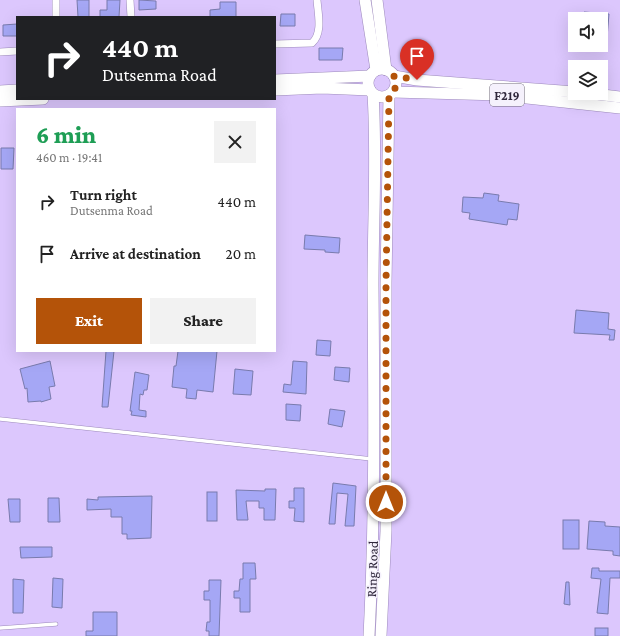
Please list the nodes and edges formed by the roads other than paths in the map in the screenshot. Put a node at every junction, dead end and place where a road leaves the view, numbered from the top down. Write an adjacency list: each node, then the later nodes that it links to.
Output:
1 (56, 0): 6 (street)
2 (130, 0): 7 (street)
3 (317, 0): 8 (street)
4 (365, 0): 11 (main road)
5 (377, 0): 11 (main road)
6 (56, 16)
7 (131, 16)
8 (276, 44)
9 (16, 51): 10 (street)
10 (0, 52)
11 (381, 73): 12 (main road, F219); 16 (main road, F219); 17 (main road, Ring Road); 18 (main road)
12 (276, 80)
13 (16, 90): 15 (main road)
14 (276, 90): 17 (main road, F219)
15 (0, 91)
16 (568, 91)
17 (372, 92): 18 (main road, F219); 25 (main road, Ring Road)
18 (391, 94): 23 (main road, F219); 26 (main road)
19 (608, 96): 20 (main road)
20 (620, 97)
21 (22, 100): 22 (main road)
22 (0, 101)
23 (620, 108)
24 (0, 419): 25 (lane)
25 (375, 460): 26 (lane); 29 (main road, Ring Road)
26 (387, 460): 30 (main road)
27 (56, 624): 28 (lane)
28 (0, 628)
29 (369, 636)
30 (382, 636)

